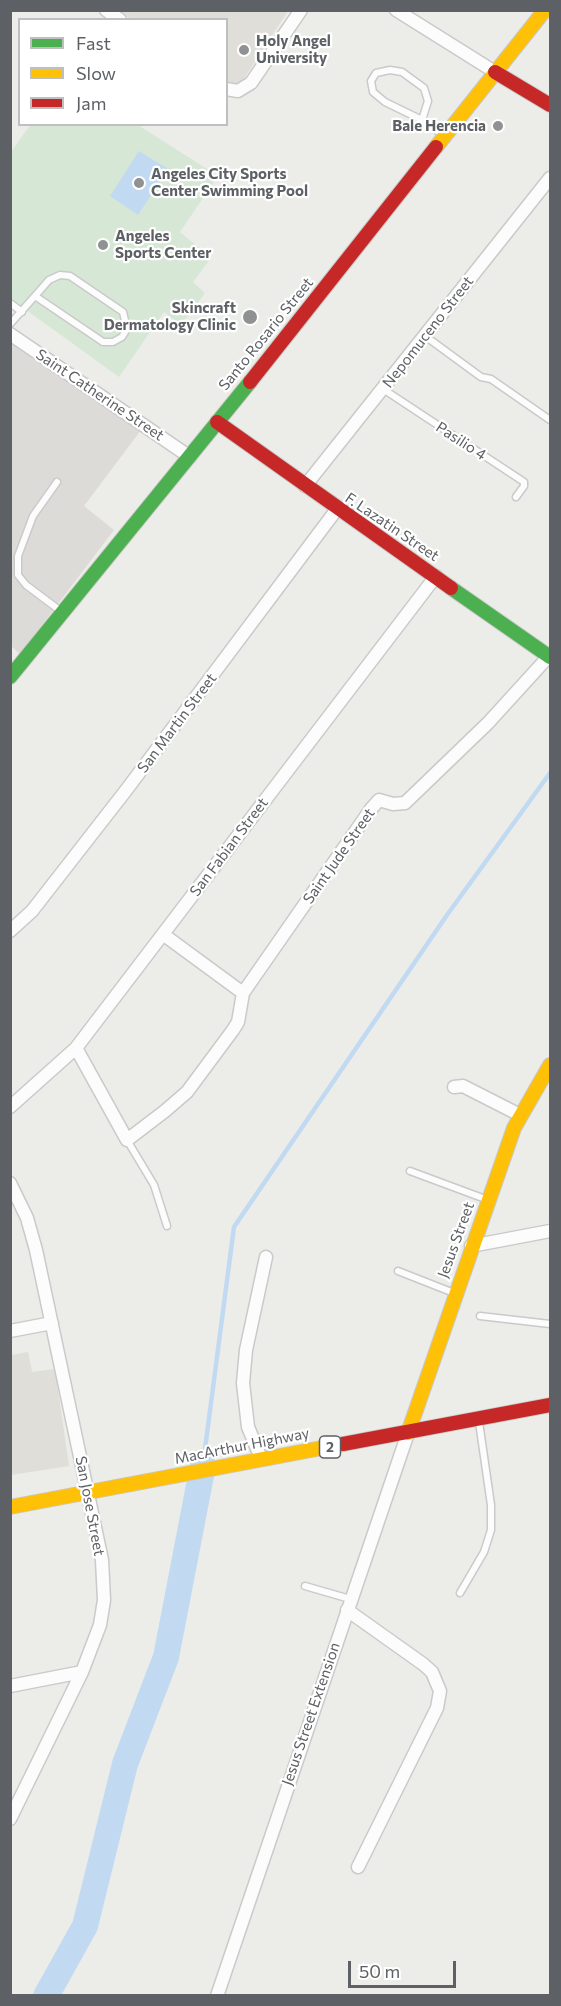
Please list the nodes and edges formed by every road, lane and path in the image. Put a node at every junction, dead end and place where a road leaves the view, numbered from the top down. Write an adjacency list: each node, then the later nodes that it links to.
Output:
1 (301, 10): 5 (street)
2 (396, 10): 4 (street)
3 (545, 10): 4 (main road, Santo Rosario Street)
4 (495, 72): 6 (main road); 8 (main road, Santo Rosario Street)
5 (228, 89)
6 (550, 105)
7 (422, 120): 7 (lane); 8 (lane)
8 (445, 136): 18 (main road, Santo Rosario Street)
9 (550, 178): 15 (street, Nepomuceno Street)
10 (35, 296): 10 (lane); 12 (lane)
11 (10, 303): 12 (lane)
12 (22, 312): 13 (lane)
13 (10, 324)
14 (10, 334): 19 (street, Saint Catherine Street)
15 (425, 336): 16 (street, Nepomuceno Street); 17 (lane)
16 (383, 390): 21 (street, Nepomuceno Street); 22 (lane, Pasilio 4)
17 (550, 420)
18 (217, 422): 19 (main road, Santo Rosario Street); 21 (main road, F. Lazatin Street)
19 (190, 457): 25 (main road, Santo Rosario Street)
20 (57, 482): 25 (lane)
21 (304, 486): 23 (main road, F. Lazatin Street)
22 (516, 497)
23 (337, 509): 24 (main road, F. Lazatin Street); 28 (street, San Martin Street)
24 (436, 576): 26 (main road, F. Lazatin Street); 29 (street, San Fabian Street)
25 (62, 612): 27 (main road, Santo Rosario Street)
26 (550, 656): 30 (street, Saint Jude Street)
27 (10, 677)
28 (10, 931)
29 (164, 935): 30 (street); 31 (street, San Fabian Street)
30 (243, 993): 36 (street)
31 (76, 1048): 34 (street, San Fabian Street); 36 (street)
32 (550, 1065): 35 (main road, Jesus Street)
33 (454, 1087): 35 (street)
34 (10, 1107)
35 (520, 1115): 39 (main road, Jesus Street)
36 (127, 1140): 40 (lane)
37 (410, 1171): 39 (lane)
38 (10, 1183): 47 (street, San Jose Street)
39 (488, 1200): 42 (main road, Jesus Street)
40 (166, 1226)
41 (550, 1231): 42 (street)
42 (471, 1246): 45 (main road, Jesus Street)
43 (266, 1257): 53 (street)
44 (398, 1271): 45 (lane)
45 (455, 1293): 52 (main road, Jesus Street)
46 (480, 1316): 48 (lane)
47 (52, 1323): 49 (street); 54 (street, San Jose Street)
48 (550, 1324)
49 (10, 1331)
50 (550, 1405): 51 (main road, MacArthur Highway / 2)
51 (478, 1420): 52 (main road, MacArthur Highway / 2); 57 (lane)
52 (408, 1433): 53 (main road, MacArthur Highway / 2); 58 (street, Jesus Street Extension)
53 (256, 1459): 54 (main road, MacArthur Highway / 2)
54 (88, 1492): 55 (main road, MacArthur Highway / 2); 59 (street, San Jose Street)
55 (10, 1506)
56 (305, 1586): 58 (lane)
57 (460, 1593)
58 (348, 1604): 62 (street); 63 (street, Jesus Street Extension)
59 (82, 1672): 60 (street); 61 (street, San Jose Street)
60 (10, 1686)
61 (10, 1819)
62 (358, 1867)
63 (218, 1995)

